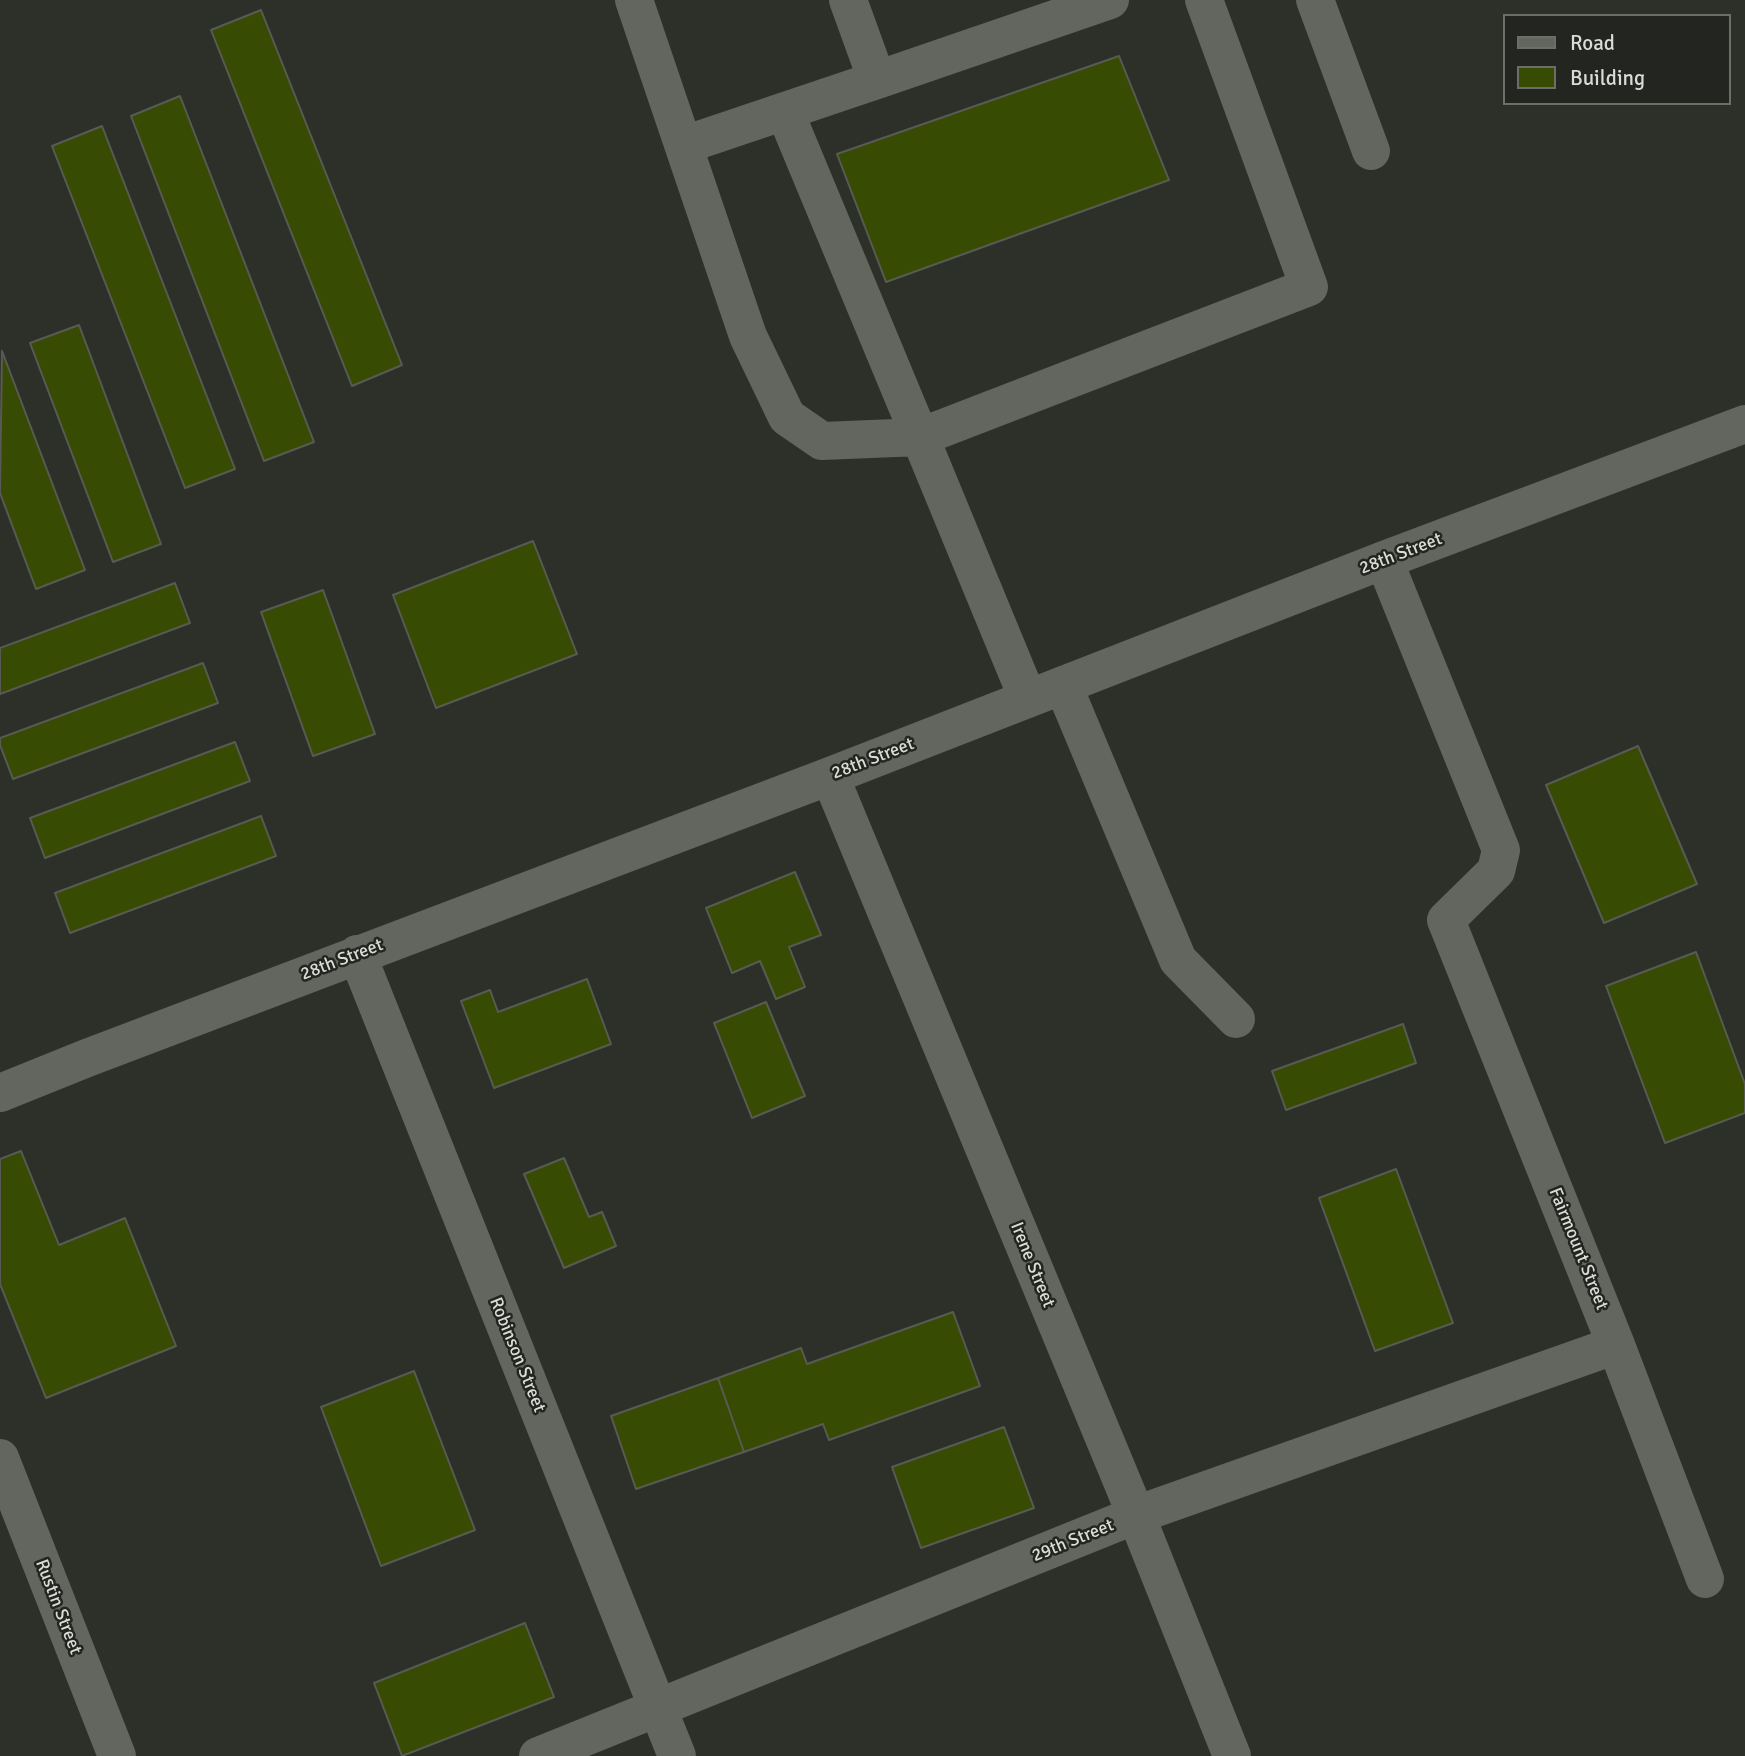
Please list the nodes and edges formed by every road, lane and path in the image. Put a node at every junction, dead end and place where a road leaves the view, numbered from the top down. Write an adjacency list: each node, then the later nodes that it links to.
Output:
1 (634, 0): 8 (street)
2 (848, 0): 6 (street)
3 (1110, 0): 6 (street)
4 (1204, 0): 11 (street)
5 (1315, 0): 9 (street)
6 (877, 80): 7 (street)
7 (785, 112): 8 (street); 11 (street)
8 (684, 145): 11 (street)
9 (1371, 151)
10 (1745, 424): 12 (street, 28th Street)
11 (920, 437): 14 (street)
12 (1384, 560): 13 (street, 28th Street); 19 (street, Fairmount Street)
13 (1063, 685): 14 (street, 28th Street); 17 (street)
14 (1028, 699): 15 (street, 28th Street)
15 (830, 776): 16 (street, 28th Street); 21 (street, Irene Street)
16 (357, 954): 18 (street, 28th Street); 23 (street, Robinson Street)
17 (1236, 1019)
18 (0, 1093)
19 (1616, 1345): 21 (street, 29th Street); 22 (street, Fairmount Street)
20 (0, 1458): 24 (street, Rustin Street)
21 (1136, 1515): 23 (street, 29th Street); 27 (street, Irene Street)
22 (1705, 1580)
23 (658, 1709): 25 (street, 29th Street); 26 (street, Robinson Street)
24 (117, 1756)
25 (538, 1756)
26 (677, 1756)
27 (1232, 1756)

